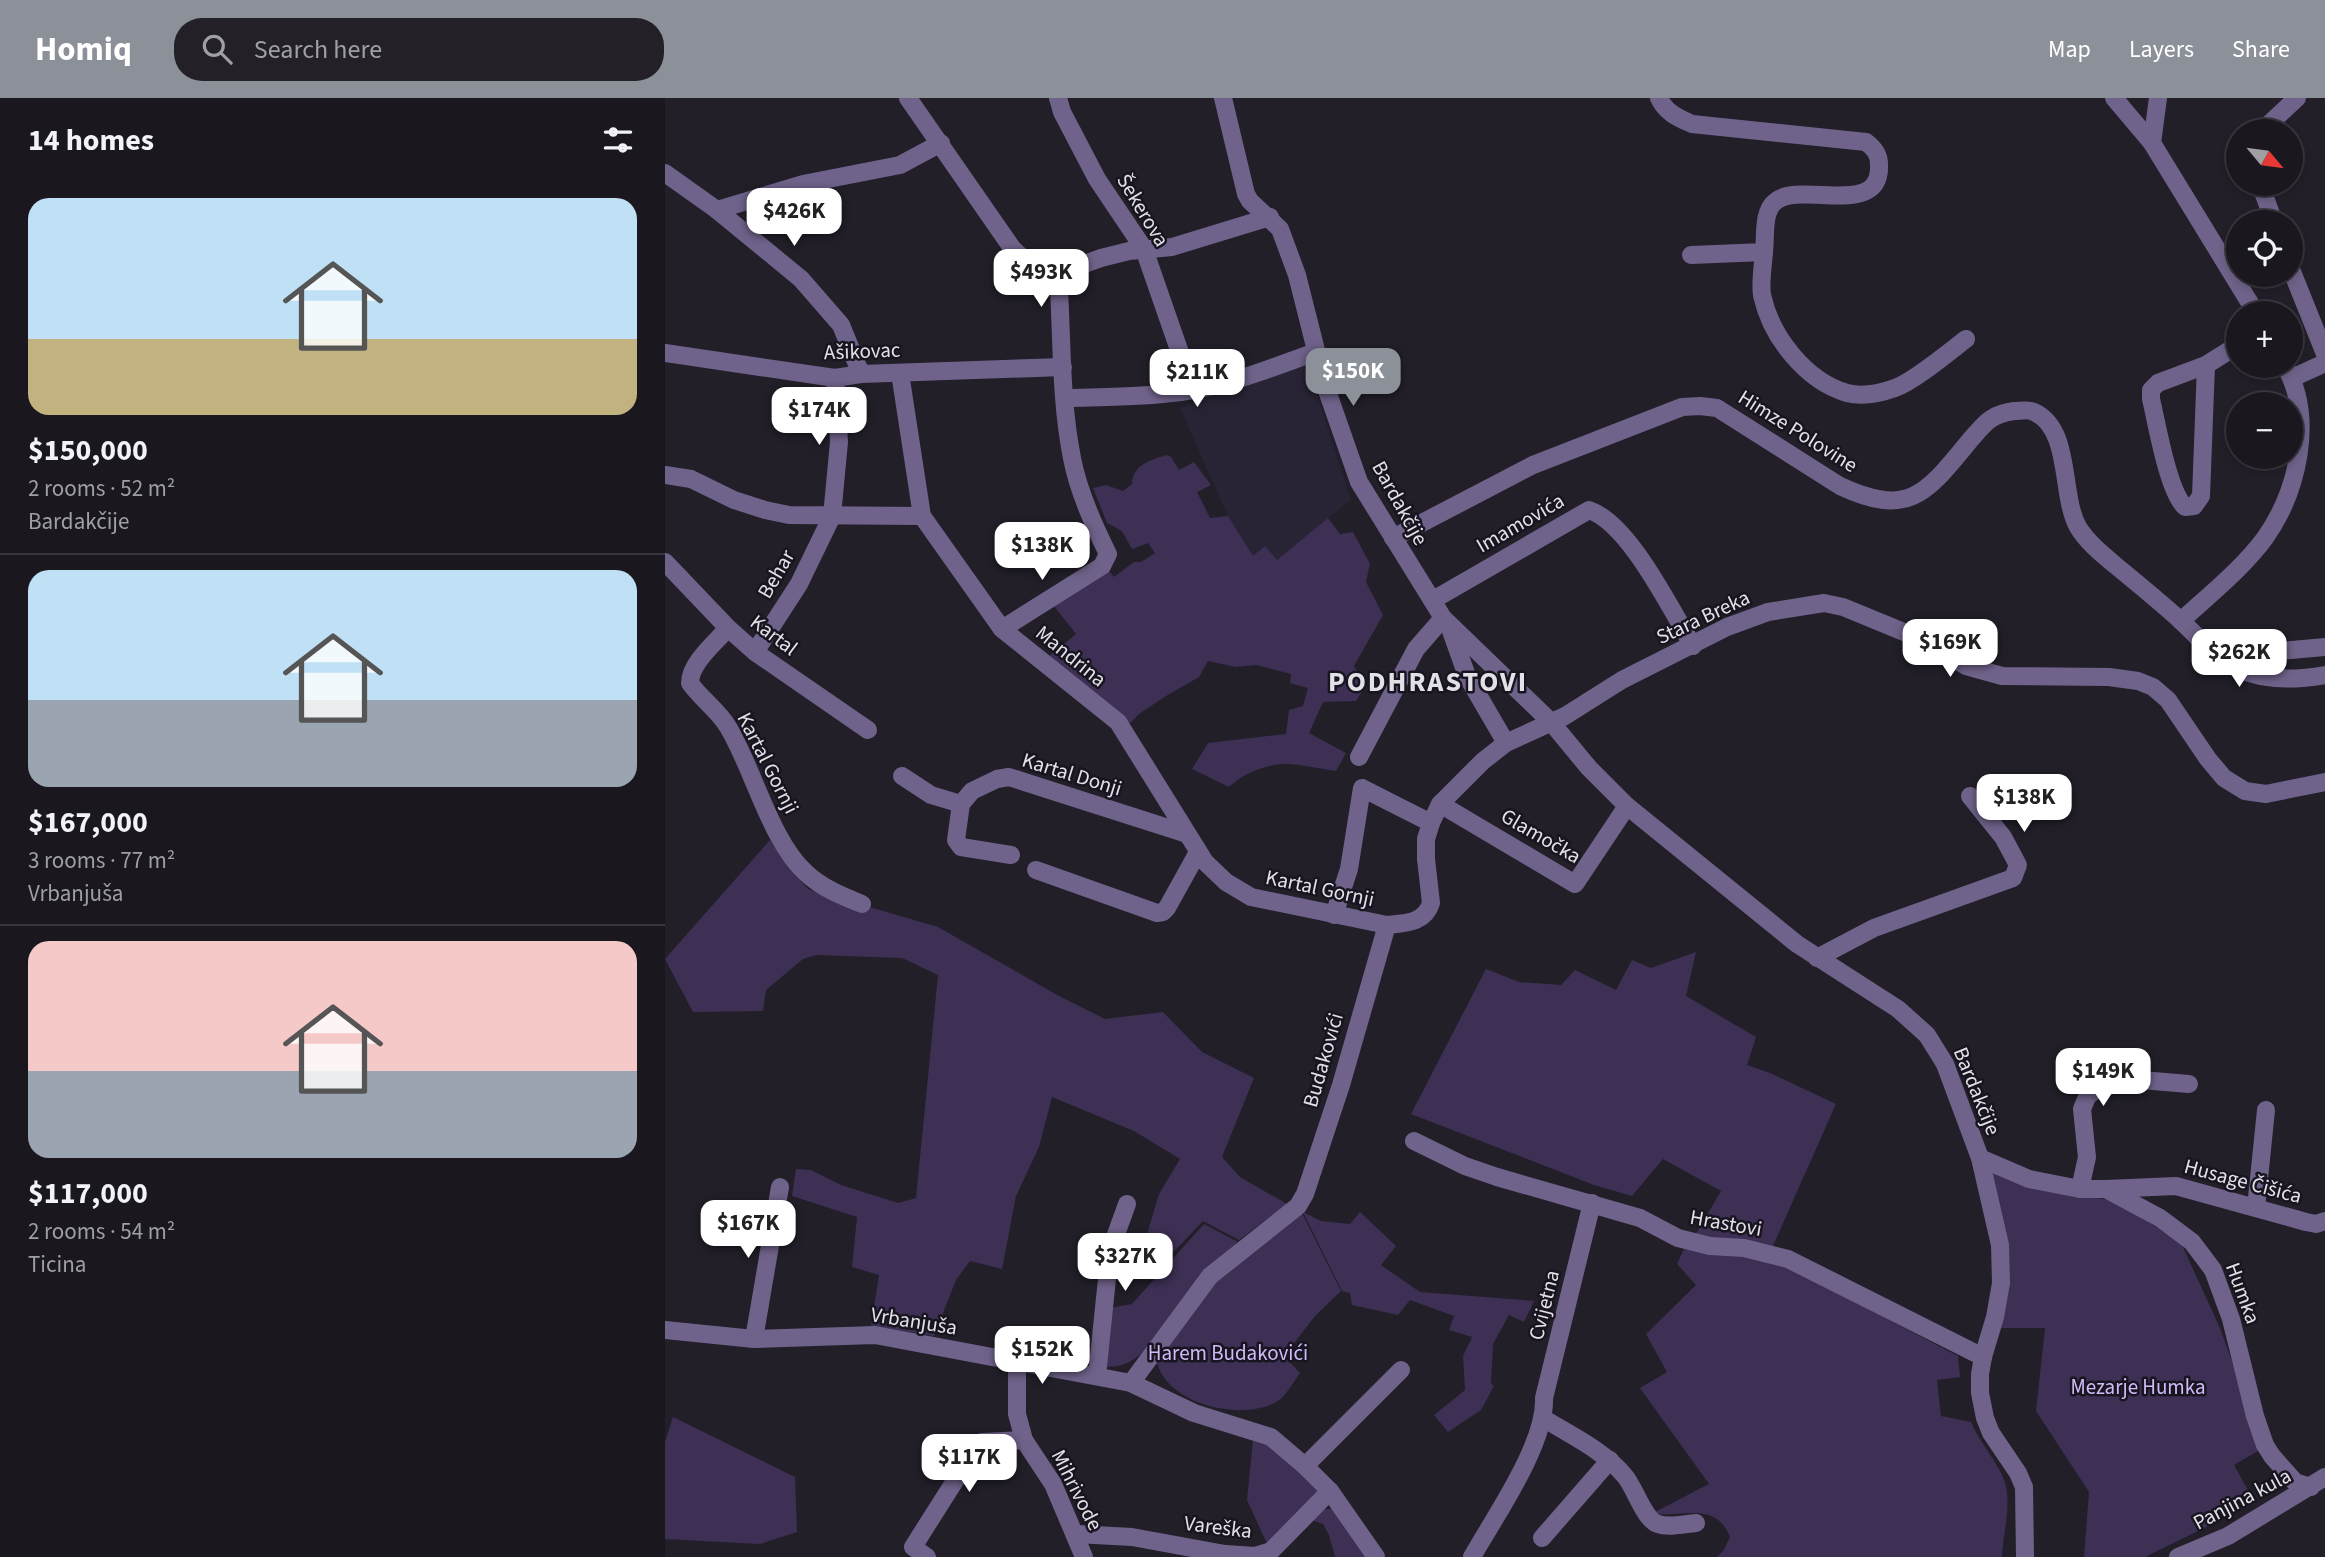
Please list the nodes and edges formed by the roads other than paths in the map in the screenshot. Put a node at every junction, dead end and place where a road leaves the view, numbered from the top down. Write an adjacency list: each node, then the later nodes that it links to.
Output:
1 (908, 98): 9 (street)
2 (1058, 98): 14 (street, Šekerova)
3 (1223, 98): 13 (street, Bardakčije)
4 (1659, 98): 15 (street)
5 (2114, 98): 10 (street)
6 (2158, 98): 10 (street)
7 (2297, 98): 8 (street)
8 (2274, 119)
9 (941, 143): 12 (street); 17 (street)
10 (2152, 143): 19 (street)
11 (665, 173): 12 (street)
12 (717, 210): 30 (street)
13 (1265, 214): 14 (street); 21 (street, Bardakčije)
14 (1144, 250): 17 (street); 33 (street, Šekerova)
15 (1765, 252): 16 (street); 20 (street)
16 (1691, 255)
17 (1048, 277): 27 (street)
18 (2298, 287): 24 (street)
19 (2249, 301)
20 (1966, 339)
21 (1316, 352): 33 (street); 38 (street, Bardakčije)
22 (2226, 352): 26 (street)
23 (665, 353): 31 (street, Ašikovac)
24 (2325, 354)
25 (2325, 363): 28 (street)
26 (2206, 365): 26 (street)
27 (1063, 367): 29 (street, Ašikovac); 34 (street)
28 (2303, 368)
29 (900, 373): 30 (street, Ašikovac); 37 (street, Mandrina)
30 (861, 374): 31 (street, Ašikovac)
31 (835, 378): 36 (street)
32 (2290, 378): 42 (street)
33 (1193, 390): 34 (street)
34 (1065, 398): 44 (street)
35 (665, 475): 36 (street)
36 (832, 516): 37 (street); 48 (street, Behar)
37 (922, 516): 44 (street, Mandrina)
38 (1392, 538): 40 (street, Bardakčije); 42 (street, Himze Polovine)
39 (665, 562): 43 (street, Kartal)
40 (1433, 600): 41 (street, Bardakčije); 45 (street, Imamovića)
41 (1446, 621): 49 (street, Bardakčije); 51 (street, Bardakčije); 55 (street)
42 (2181, 621): 50 (street, Himze Polovine)
43 (728, 628): 48 (street, Kartal); 67 (street, Kartal Gornji)
44 (1002, 629): 63 (street, Mandrina)
45 (1693, 646): 52 (street, Stara Breka); 57 (street, Stara Breka)
46 (2325, 647): 47 (street)
47 (2280, 651)
48 (755, 652): 53 (street, Kartal)
49 (1488, 663): 51 (street); 52 (street, Bardakčije)
50 (2325, 675)
51 (1467, 676): 54 (street, Bardakčije)
52 (1551, 722): 54 (street); 61 (street, Bardakčije)
53 (868, 730)
54 (1506, 743): 60 (street)
55 (1359, 757)
56 (902, 776): 59 (street)
57 (2325, 782)
58 (1970, 796): 70 (street)
59 (961, 804): 63 (street, Kartal Donji); 65 (street)
60 (1440, 804): 61 (street, Glamočka); 62 (street)
61 (1627, 807): 70 (street, Bardakčije)
62 (1431, 823): 68 (street); 69 (street)
63 (1187, 834): 64 (street, Kartal Gornji)
64 (1198, 852): 66 (street); 68 (street, Kartal Gornji)
65 (1011, 855)
66 (1036, 870)
67 (862, 904)
68 (1334, 915): 69 (street, Kartal Gornji)
69 (1387, 925): 88 (street, Budakovići)
70 (1817, 958): 74 (street, Bardakčije)
71 (2189, 1084): 76 (street)
72 (2266, 1110): 80 (street)
73 (1414, 1141): 78 (street, Hrastovi)
74 (1980, 1158): 76 (street, Humka); 84 (street, Bardakčije)
75 (780, 1187): 83 (street)
76 (2080, 1189): 77 (street, Humka)
77 (2106, 1189): 80 (street, Husage Čišića); 93 (street, Humka)
78 (1592, 1203): 84 (street, Hrastovi); 89 (street, Cvijetna)
79 (1127, 1204): 87 (street)
80 (2256, 1208): 81 (street, Husage Čišića)
81 (2325, 1221)
82 (665, 1330): 83 (street, Vrbanjuša)
83 (754, 1339): 85 (street, Vrbanjuša)
84 (1983, 1357): 102 (street, Bardakčije)
85 (1017, 1363): 87 (street, Vrbanjuša); 90 (street, Mihrivode)
86 (1401, 1370): 92 (street)
87 (1097, 1377): 88 (street, Vrbanjuša)
88 (1131, 1383): 92 (street, Vrbanjuša)
89 (1543, 1418): 91 (street); 101 (street, Cvijetna)
90 (1024, 1440): 96 (street, Mihrivode); 98 (street)
91 (1610, 1460): 95 (street); 97 (street)
92 (1305, 1466): 94 (street, Vrbanjuša)
93 (2318, 1482): 103 (street, Panjina kula)
94 (1330, 1491): 96 (street, Vareška); 100 (street, Vrbanjuša)
95 (1696, 1523)
96 (1076, 1534): 99 (street, Mihrivode)
97 (1542, 1538)
98 (927, 1557)
99 (1084, 1557)
100 (1377, 1557)
101 (1472, 1557)
102 (2025, 1557)
103 (2178, 1557)

